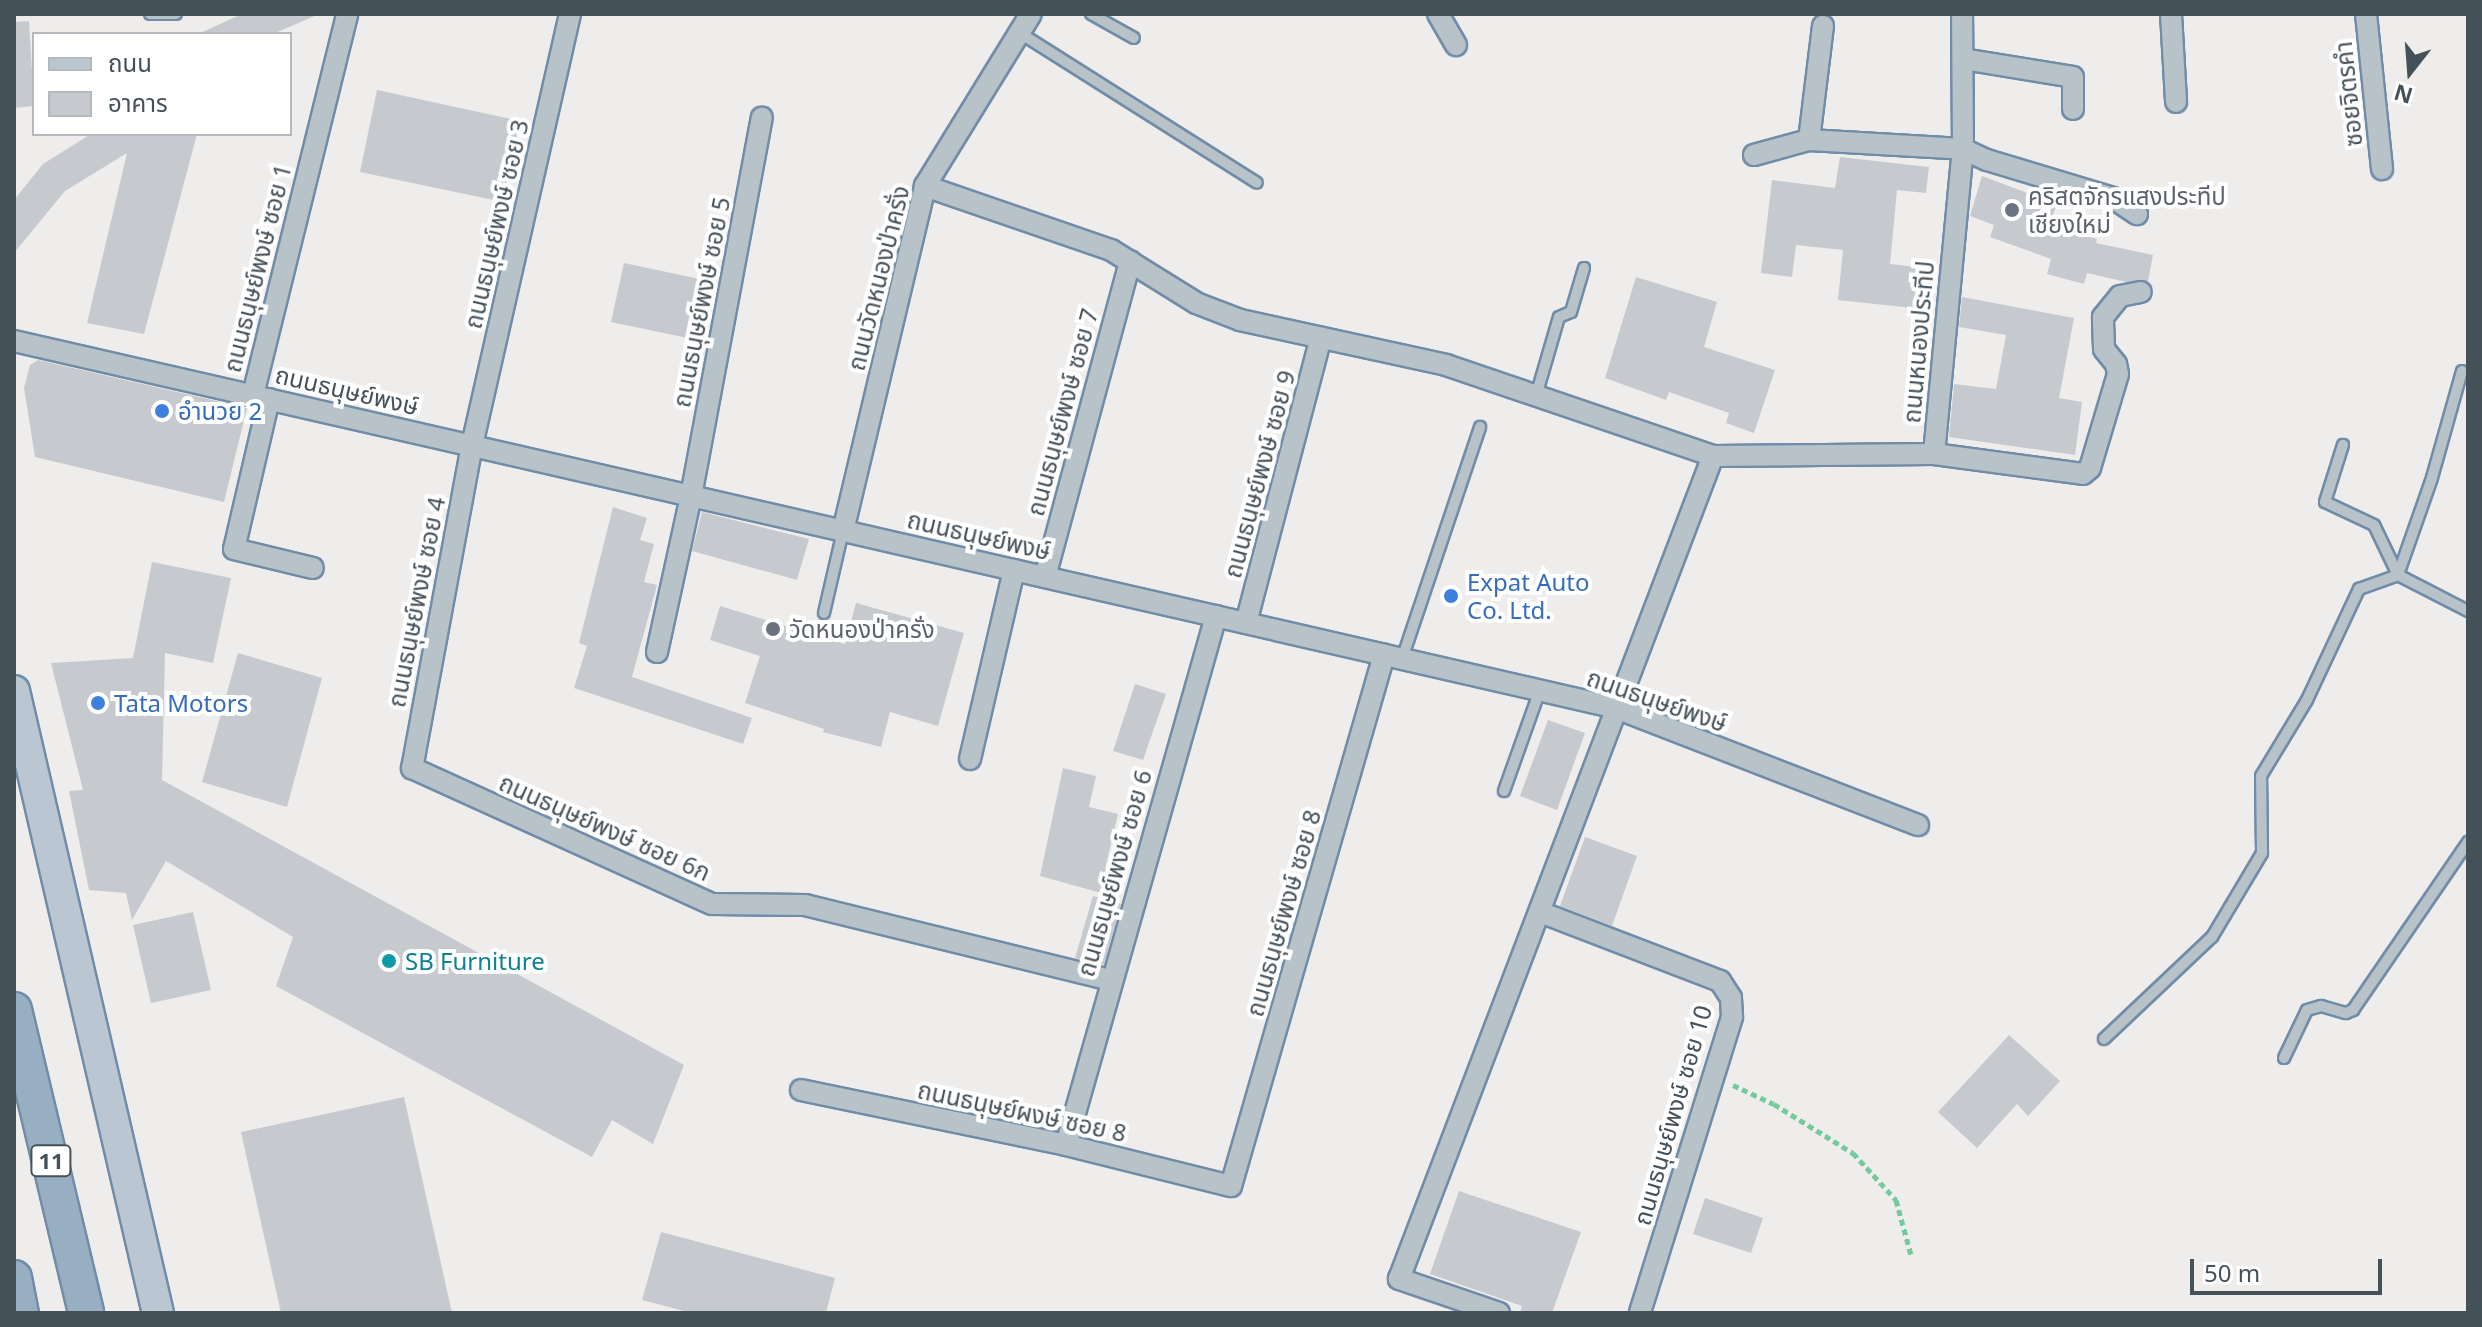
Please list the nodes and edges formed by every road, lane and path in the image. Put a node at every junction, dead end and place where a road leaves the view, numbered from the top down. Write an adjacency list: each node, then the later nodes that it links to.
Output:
1 (150, 14): 2 (lane)
2 (176, 14)
3 (347, 14): 33 (street, ถนนธนุษย์พงษ์ ซอย 1)
4 (570, 14): 35 (street, ถนนธนุษย์พงษ์ ซอย 3)
5 (1031, 14): 12 (street, ถนนวัดหนองป่าครั่ง)
6 (1091, 14): 13 (lane)
7 (1438, 14): 14 (street)
8 (1962, 14): 15 (street, ถนนหนองประทีป)
9 (2171, 14): 16 (street)
10 (2366, 14): 22 (street, ซอยจิตรคำ)
11 (1823, 26): 19 (street)
12 (1020, 33): 23 (lane); 24 (street, ถนนวัดหนองป่าครั่ง)
13 (1134, 38)
14 (1456, 45)
15 (1963, 59): 17 (street); 20 (street, ถนนหนองประทีป)
16 (2176, 102)
17 (2073, 109)
18 (762, 118): 39 (street, ถนนธนุษย์พงษ์ ซอย 5)
19 (1809, 140): 20 (street); 21 (street)
20 (1963, 149): 25 (street); 37 (street, ถนนหนองประทีป)
21 (1754, 155)
22 (2382, 169)
23 (1257, 183)
24 (925, 186): 26 (street, ถนนหนองประทีป); 40 (street, ถนนวัดหนองป่าครั่ง)
25 (2137, 214)
26 (1130, 261): 29 (street, ถนนหนองประทีป); 44 (street, ถนนธนุษย์พงษ์ ซอย 7)
27 (1584, 268): 32 (lane)
28 (2141, 292): 37 (street)
29 (1321, 338): 32 (street, ถนนหนองประทีป); 48 (street, ถนนธนุษย์พงษ์ ซอย 9)
30 (14, 341): 33 (street, ถนนธนุษย์พงษ์)
31 (2462, 371): 43 (lane)
32 (1536, 396): 38 (street, ถนนหนองประทีป)
33 (261, 397): 35 (street, ถนนธนุษย์พงษ์); 41 (street, ถนนธนุษย์พงษ์ ซอย 1)
34 (1480, 427): 50 (lane)
35 (472, 445): 39 (street, ถนนธนุษย์พงษ์); 55 (street, ถนนธนุษย์พงษ์ ซอย 4)
36 (2343, 445): 43 (lane)
37 (1934, 454): 38 (street, ถนนหนองประทีป)
38 (1713, 456): 53 (street)
39 (691, 496): 40 (street, ถนนธนุษย์พงษ์); 49 (street, ถนนธนุษย์พงษ์ ซอย 5)
40 (843, 531): 42 (street, ถนนธนุษย์พงษ์); 46 (lane)
41 (313, 568)
42 (1014, 570): 44 (street, ถนนธนุษย์พงษ์); 54 (street)
43 (2398, 575): 45 (lane); 62 (lane)
44 (1045, 577): 47 (street, ถนนธนุษย์พงษ์)
45 (2468, 611)
46 (824, 613)
47 (1216, 616): 48 (street, ถนนธนุษย์พงษ์); 60 (street, ถนนธนุษย์พงษ์ ซอย 6)
48 (1246, 623): 50 (street, ถนนธนุษย์พงษ์)
49 (657, 652)
50 (1393, 657): 51 (street, ถนนธนุษย์พงษ์); 67 (street, ถนนธนุษย์พงษ์ ซอย 8)
51 (1540, 690): 53 (street, ถนนธนุษย์พงษ์); 56 (lane)
52 (14, 691): 72 (main road)
53 (1616, 708): 57 (street, ถนนธนุษย์พงษ์); 59 (street)
54 (970, 759)
55 (412, 768): 60 (street, ถนนธนุษย์พงษ์ ซอย 6ก)
56 (1504, 791)
57 (1918, 825)
58 (2468, 842): 63 (lane)
59 (1540, 912): 64 (street, ถนนธนุษย์พงษ์ ซอย 10); 73 (street)
60 (1110, 980): 66 (street, ถนนธนุษย์พงษ์ ซอย 6)
61 (14, 1010): 71 (highway, 11)
62 (2104, 1039)
63 (2284, 1058)
64 (1713, 1076): 68 (path); 74 (street, ถนนธนุษย์พงษ์ ซอย 10)
65 (801, 1090): 66 (street, ถนนธนุษย์ผงษ์ ซอย 8)
66 (1066, 1145): 67 (street, ถนนธนุษย์ผงษ์ ซอย 8)
67 (1231, 1186)
68 (1911, 1255)
69 (14, 1278): 70 (highway)
70 (21, 1313)
71 (86, 1313)
72 (158, 1313)
73 (1499, 1313)
74 (1640, 1313)

